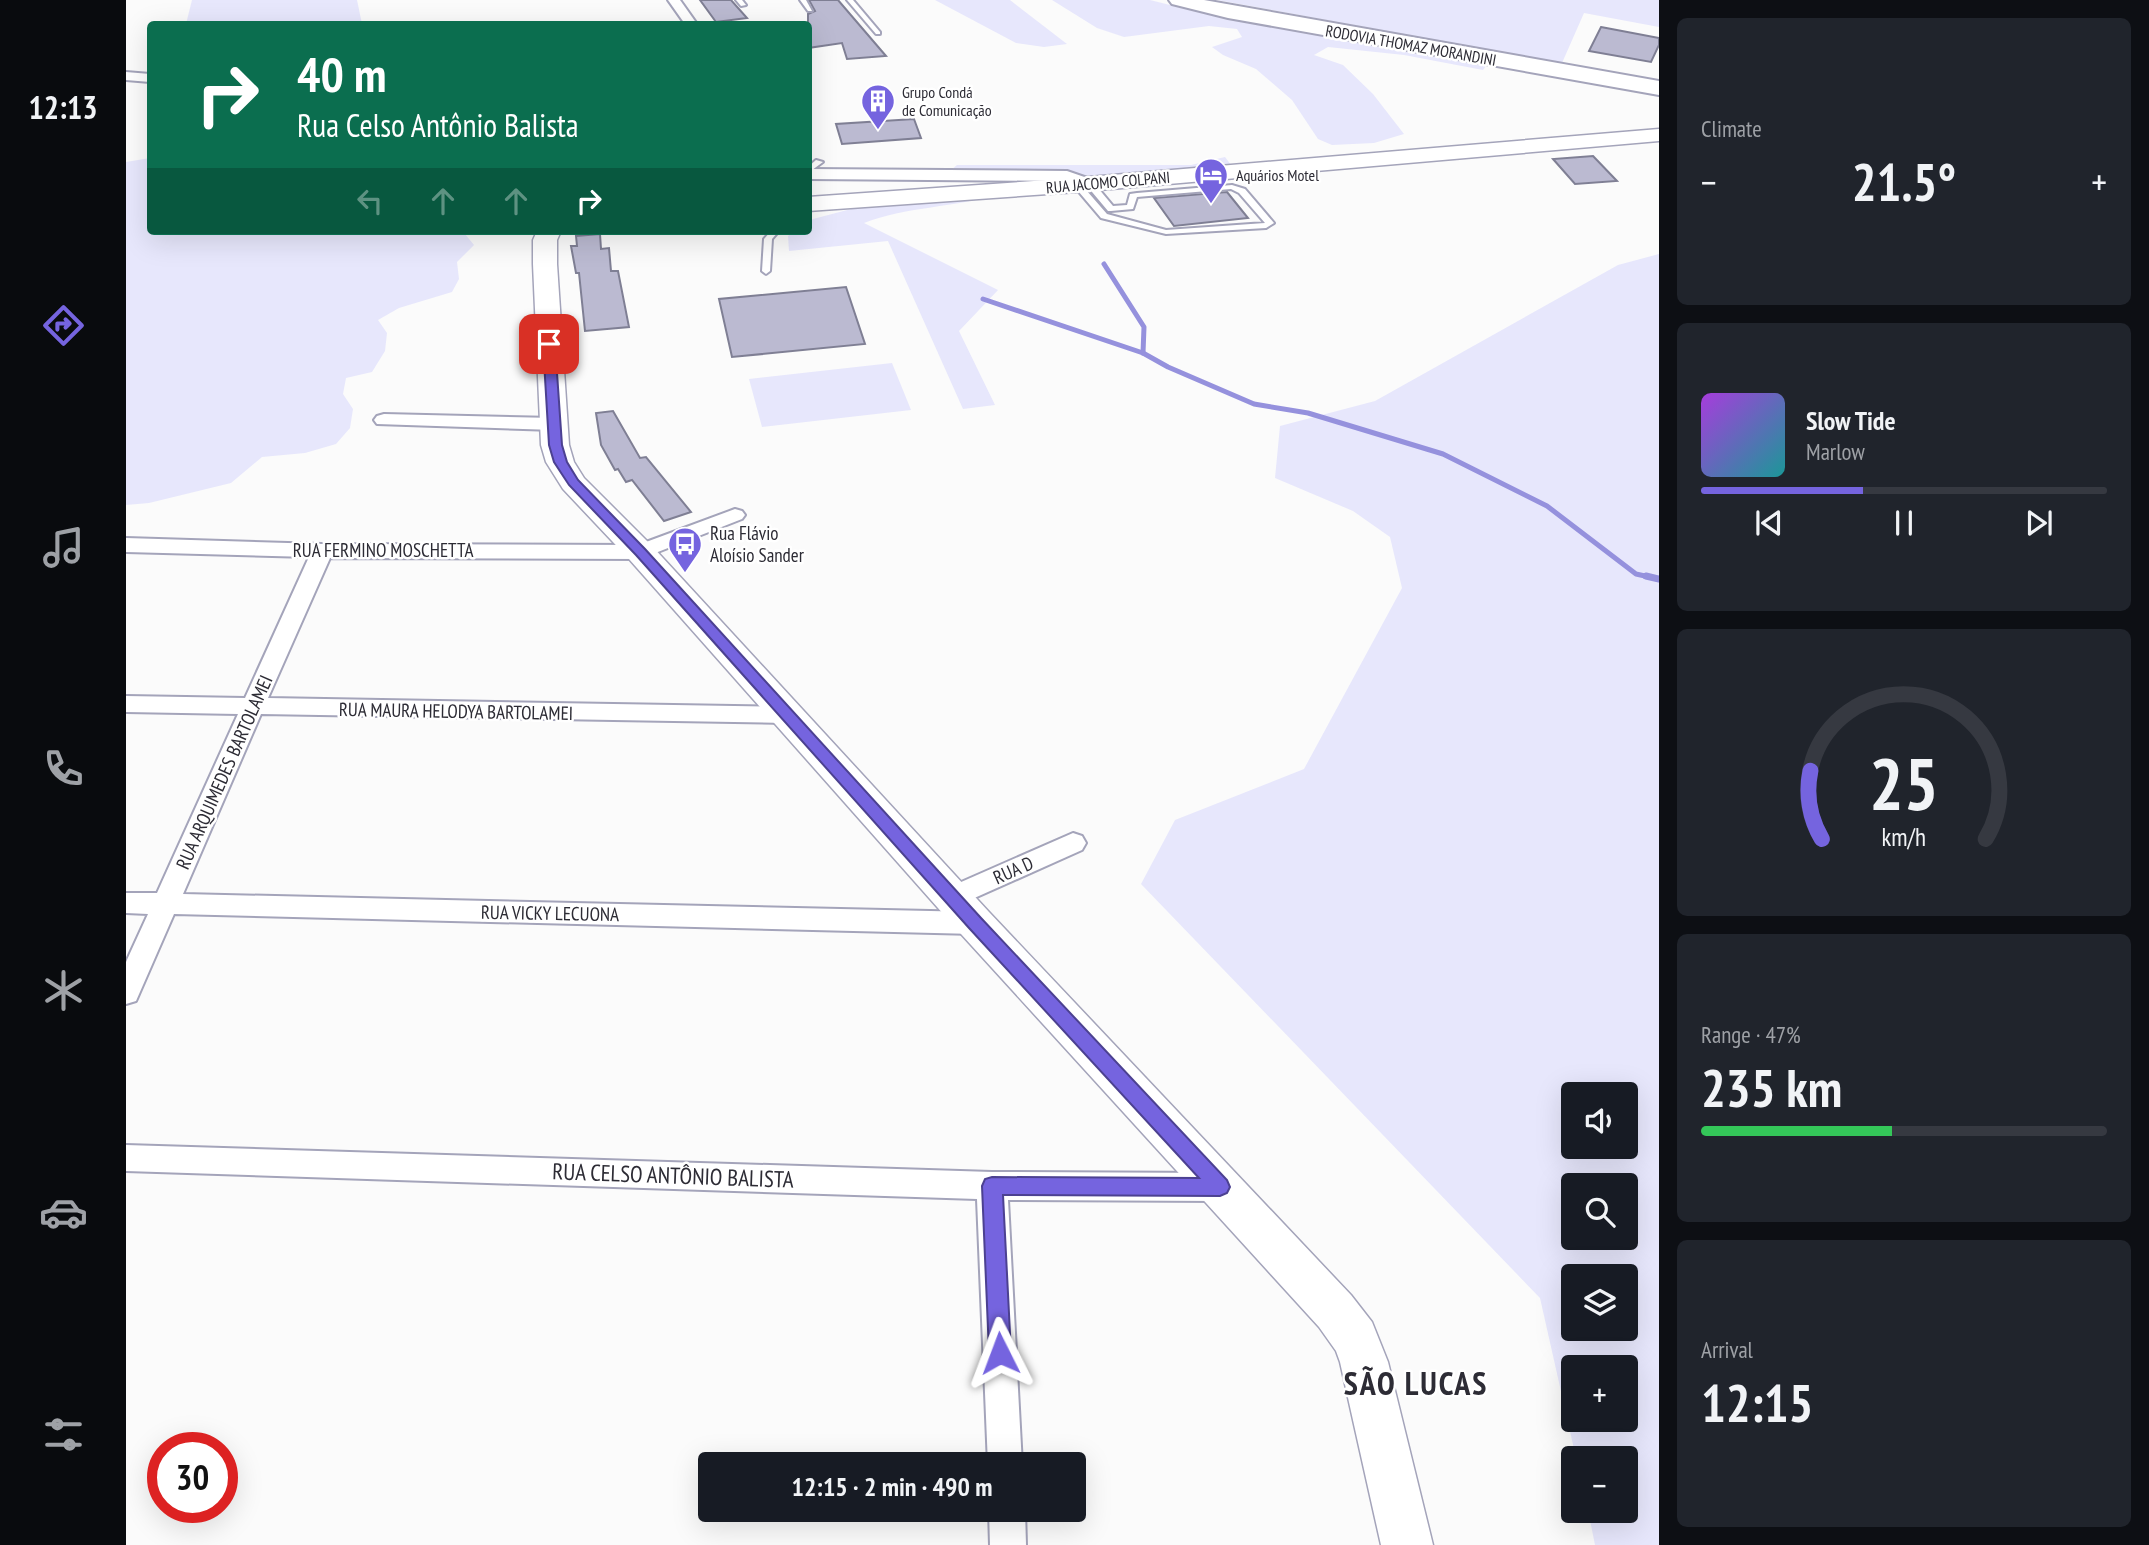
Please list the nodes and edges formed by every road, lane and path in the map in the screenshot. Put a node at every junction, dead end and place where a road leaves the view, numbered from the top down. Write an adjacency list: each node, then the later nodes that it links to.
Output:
1 (674, 0): 6 (street)
2 (803, 0): 5 (lane)
3 (850, 0): 7 (lane)
4 (1179, 0): 10 (main road, RODOVIA THOMAZ MORANDINI)
5 (810, 10)
6 (689, 17)
7 (878, 33)
8 (126, 76): 9 (street)
9 (147, 78)
10 (1653, 89)
11 (1659, 135): 13 (street, RUA JACOMO COLPANI)
12 (812, 169): 13 (street)
13 (1084, 184): 13 (lane); 14 (street, RUA JACOMO COLPANI)
14 (812, 204)
15 (547, 235): 19 (street)
16 (772, 235): 17 (lane)
17 (766, 271)
18 (384, 420): 19 (street)
19 (554, 424): 23 (street)
20 (735, 515): 23 (street)
21 (126, 545): 22 (street, RUA FERMINO MOSCHETTA)
22 (322, 551): 23 (street, RUA FERMINO MOSCHETTA); 25 (street, RUA ARQUIMEDES BARTOLAMEI)
23 (640, 552): 26 (street)
24 (126, 704): 25 (street, RUA MAURA HELODYA BARTOLAMEI)
25 (252, 708): 26 (street, RUA MAURA HELODYA BARTOLAMEI); 29 (street, RUA ARQUIMEDES BARTOLAMEI)
26 (786, 715): 30 (street)
27 (1073, 843): 30 (street, RUA D)
28 (126, 903): 29 (street, RUA VICKY LECUONA)
29 (165, 904): 30 (street, RUA VICKY LECUONA); 31 (street, RUA ARQUIMEDES BARTOLAMEI)
30 (963, 910): 34 (street)
31 (126, 993)
32 (126, 1158): 33 (street, RUA CELSO ANTÔNIO BALISTA)
33 (992, 1186): 34 (street, RUA CELSO ANTÔNIO BALISTA); 35 (street)
34 (1220, 1187): 38 (street)
35 (1004, 1452)
36 (1007, 1522): 37 (street)
37 (1008, 1545)
38 (1407, 1545)

